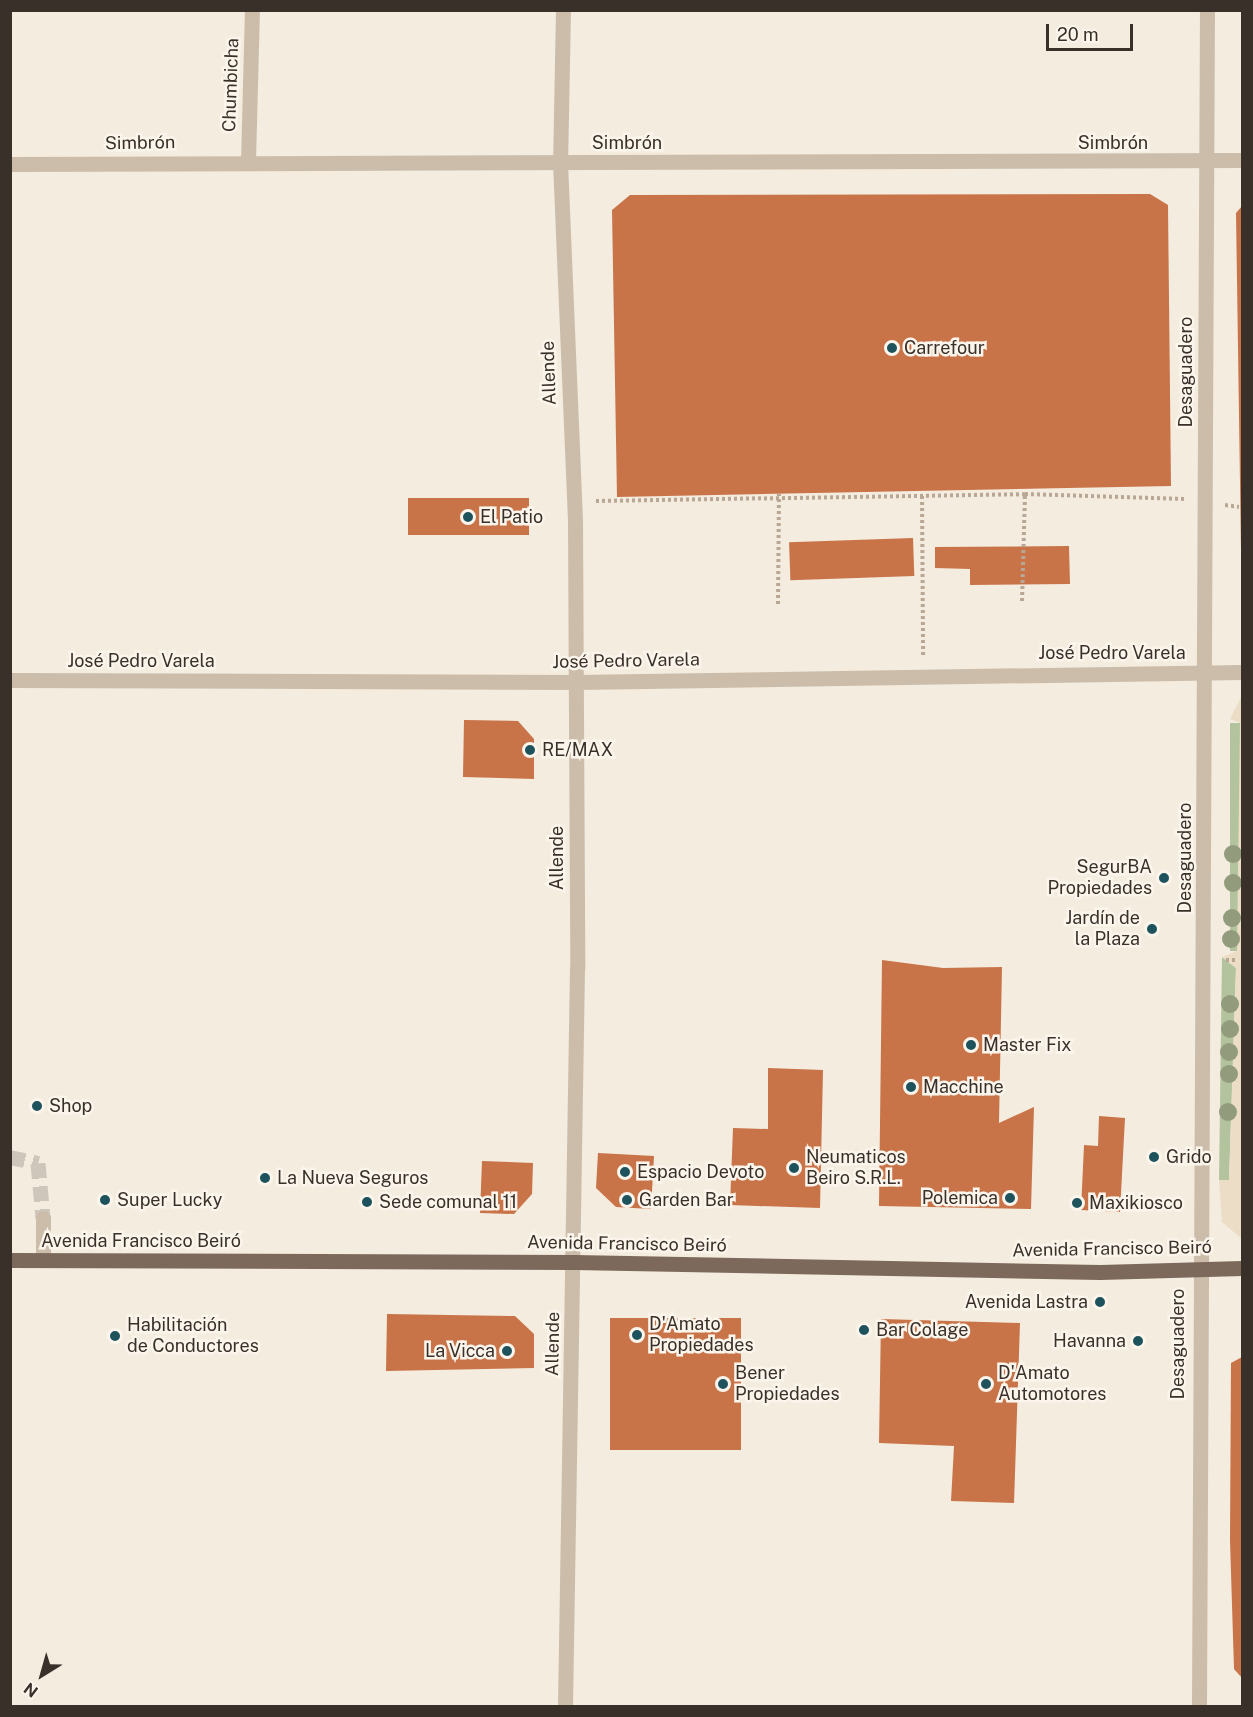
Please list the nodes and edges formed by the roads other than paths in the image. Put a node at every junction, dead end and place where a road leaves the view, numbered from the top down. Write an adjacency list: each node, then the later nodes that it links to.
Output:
1 (252, 10): 5 (street, Chumbicha)
2 (562, 10): 6 (street, Allende)
3 (1208, 10): 7 (street, Desaguadero)
4 (1242, 160): 7 (street, Simbrón)
5 (248, 161): 6 (street, Simbrón); 8 (street, Simbrón)
6 (560, 162): 7 (street, Simbrón); 12 (street, Allende)
7 (1207, 162): 10 (street, Desaguadero)
8 (10, 164)
9 (1242, 672): 10 (street, José Pedro Varela)
10 (1204, 673): 12 (street, José Pedro Varela); 17 (street, Desaguadero)
11 (10, 680): 12 (street, José Pedro Varela)
12 (576, 682): 16 (street, Allende)
13 (43, 1218): 15 (street)
14 (10, 1260): 15 (main road, Avenida Francisco Beiró)
15 (43, 1260): 16 (main road, Avenida Francisco Beiró)
16 (574, 1262): 17 (main road, Avenida Francisco Beiró); 19 (street, Allende)
17 (1197, 1268): 18 (main road, Avenida Francisco Beiró); 20 (street, Desaguadero)
18 (1242, 1268)
19 (565, 1707)
20 (1198, 1707)

